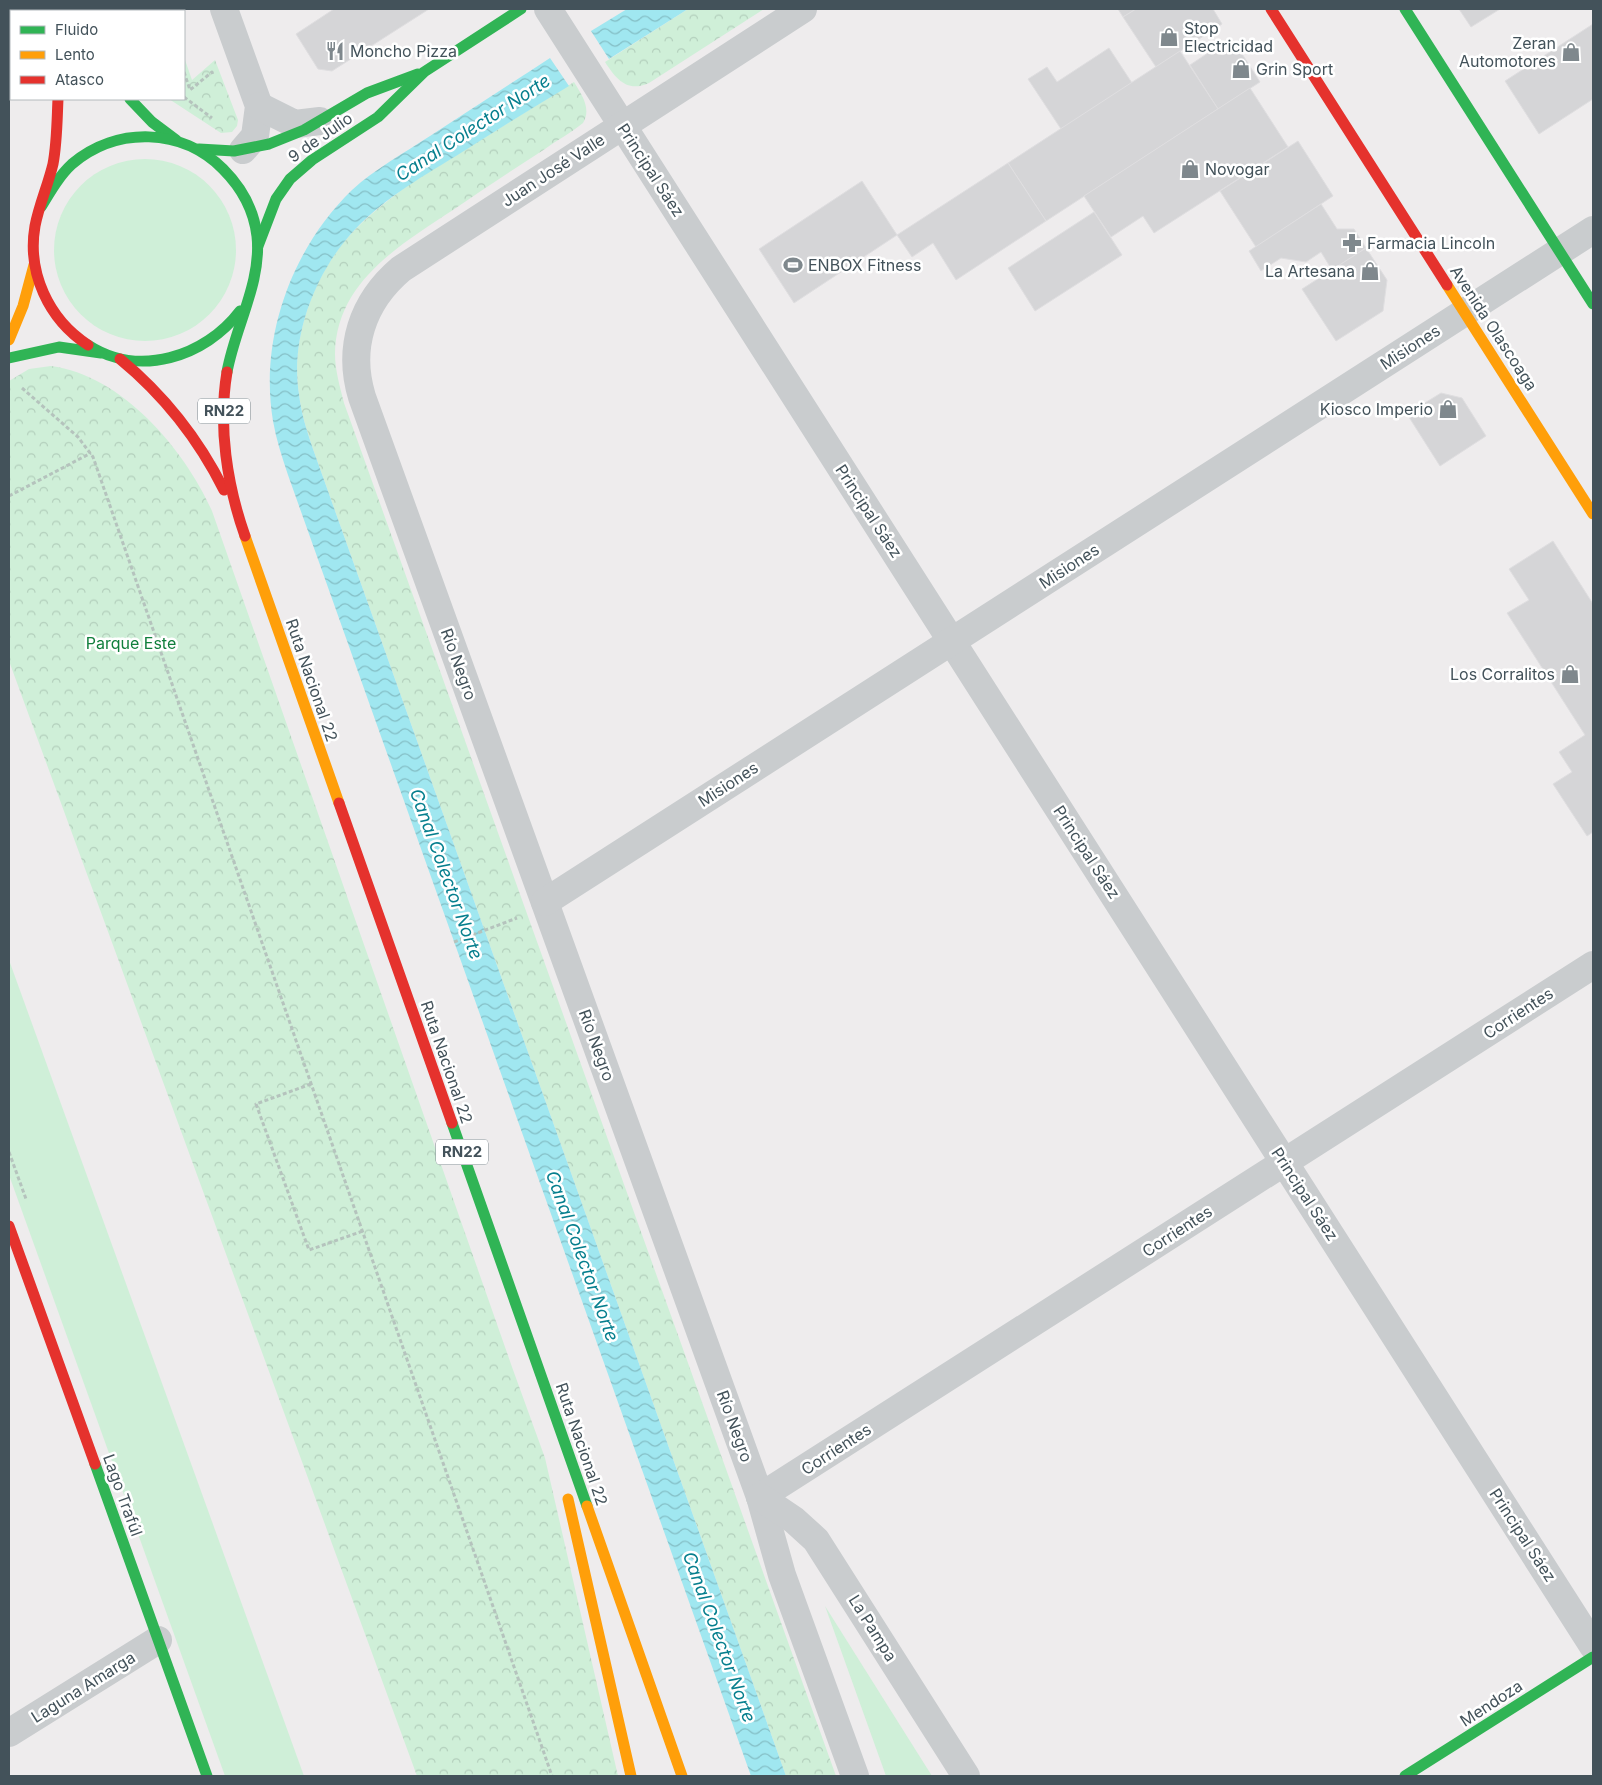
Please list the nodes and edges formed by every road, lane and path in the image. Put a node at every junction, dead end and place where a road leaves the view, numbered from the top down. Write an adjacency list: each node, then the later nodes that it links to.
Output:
1 (224, 9): 13 (street)
2 (521, 9): 7 (main road, 9 de Julio)
3 (548, 9): 16 (street, Principal Sáez)
4 (803, 9): 16 (street, Juan José Valle)
5 (1271, 9): 27 (main road, Avenida Olascoaga)
6 (1405, 9): 23 (main road)
7 (424, 72): 15 (main road, 9 de Julio); 22 (main road, 9 de Julio)
8 (185, 75): 9 (path)
9 (215, 80)
10 (185, 99): 14 (path)
11 (58, 100): 20 (main road, Ruta Nacional 22 / RN22)
12 (131, 100): 17 (main road, Ruta Nacional 22 / RN22)
13 (259, 106): 15 (street); 19 (street)
14 (215, 120)
15 (320, 121): 19 (main road, 9 de Julio)
16 (622, 125): 28 (street, Juan José Valle); 38 (street, Principal Sáez)
17 (176, 140): 18 (main road, Ruta Nacional 22 / RN22); 20 (main road, Ruta Nacional 22 / RN22)
18 (199, 149): 19 (main road, 9 de Julio); 22 (main road, Ruta Nacional 22 / RN22)
19 (243, 150)
20 (41, 207): 24 (main road, Ruta Nacional 22 / RN22)
21 (1593, 230): 23 (street, Misiones)
22 (258, 246): 25 (main road, Ruta Nacional 22 / RN22)
23 (1560, 251): 26 (main road); 27 (street, Misiones)
24 (34, 265): 29 (main road); 30 (main road, Ruta Nacional 22 / RN22)
25 (248, 295): 32 (main road, Ruta Nacional 22 / RN22); 37 (main road, Ruta Nacional 22 / RN22)
26 (1593, 304)
27 (1464, 312): 36 (main road, Avenida Olascoaga); 38 (street, Misiones)
28 (366, 313): 39 (street, Río Negro)
29 (9, 340)
30 (101, 352): 31 (main road); 32 (main road, Ruta Nacional 22 / RN22)
31 (9, 358)
32 (120, 359): 37 (main road, Ruta Nacional 22 / RN22)
33 (19, 385): 34 (path)
34 (91, 453): 35 (path); 43 (path)
35 (9, 496)
36 (1593, 514)
37 (242, 528): 47 (main road, Ruta Nacional 22 / RN22)
38 (952, 641): 39 (street, Misiones); 44 (street, Principal Sáez)
39 (545, 902): 50 (street, Río Negro)
40 (485, 931): 41 (path)
41 (454, 942)
42 (1593, 965): 44 (street, Corrientes)
43 (311, 1084): 46 (path); 46 (path)
44 (1285, 1162): 50 (street, Corrientes); 52 (street, Principal Sáez)
45 (9, 1226): 51 (main road, Lago Trafúl)
46 (363, 1231): 56 (path)
47 (540, 1375): 48 (main road); 58 (main road, Ruta Nacional 22 / RN22)
48 (562, 1471)
49 (566, 1490): 57 (main road)
50 (760, 1497): 59 (street, Río Negro); 60 (street, La Pampa)
51 (158, 1640): 54 (street, Laguna Amarga); 55 (main road, Lago Trafúl)
52 (1593, 1646)
53 (1593, 1656): 61 (main road, Mendoza)
54 (9, 1733)
55 (207, 1776)
56 (552, 1776)
57 (631, 1776)
58 (682, 1776)
59 (855, 1776)
60 (966, 1776)
61 (1405, 1776)

